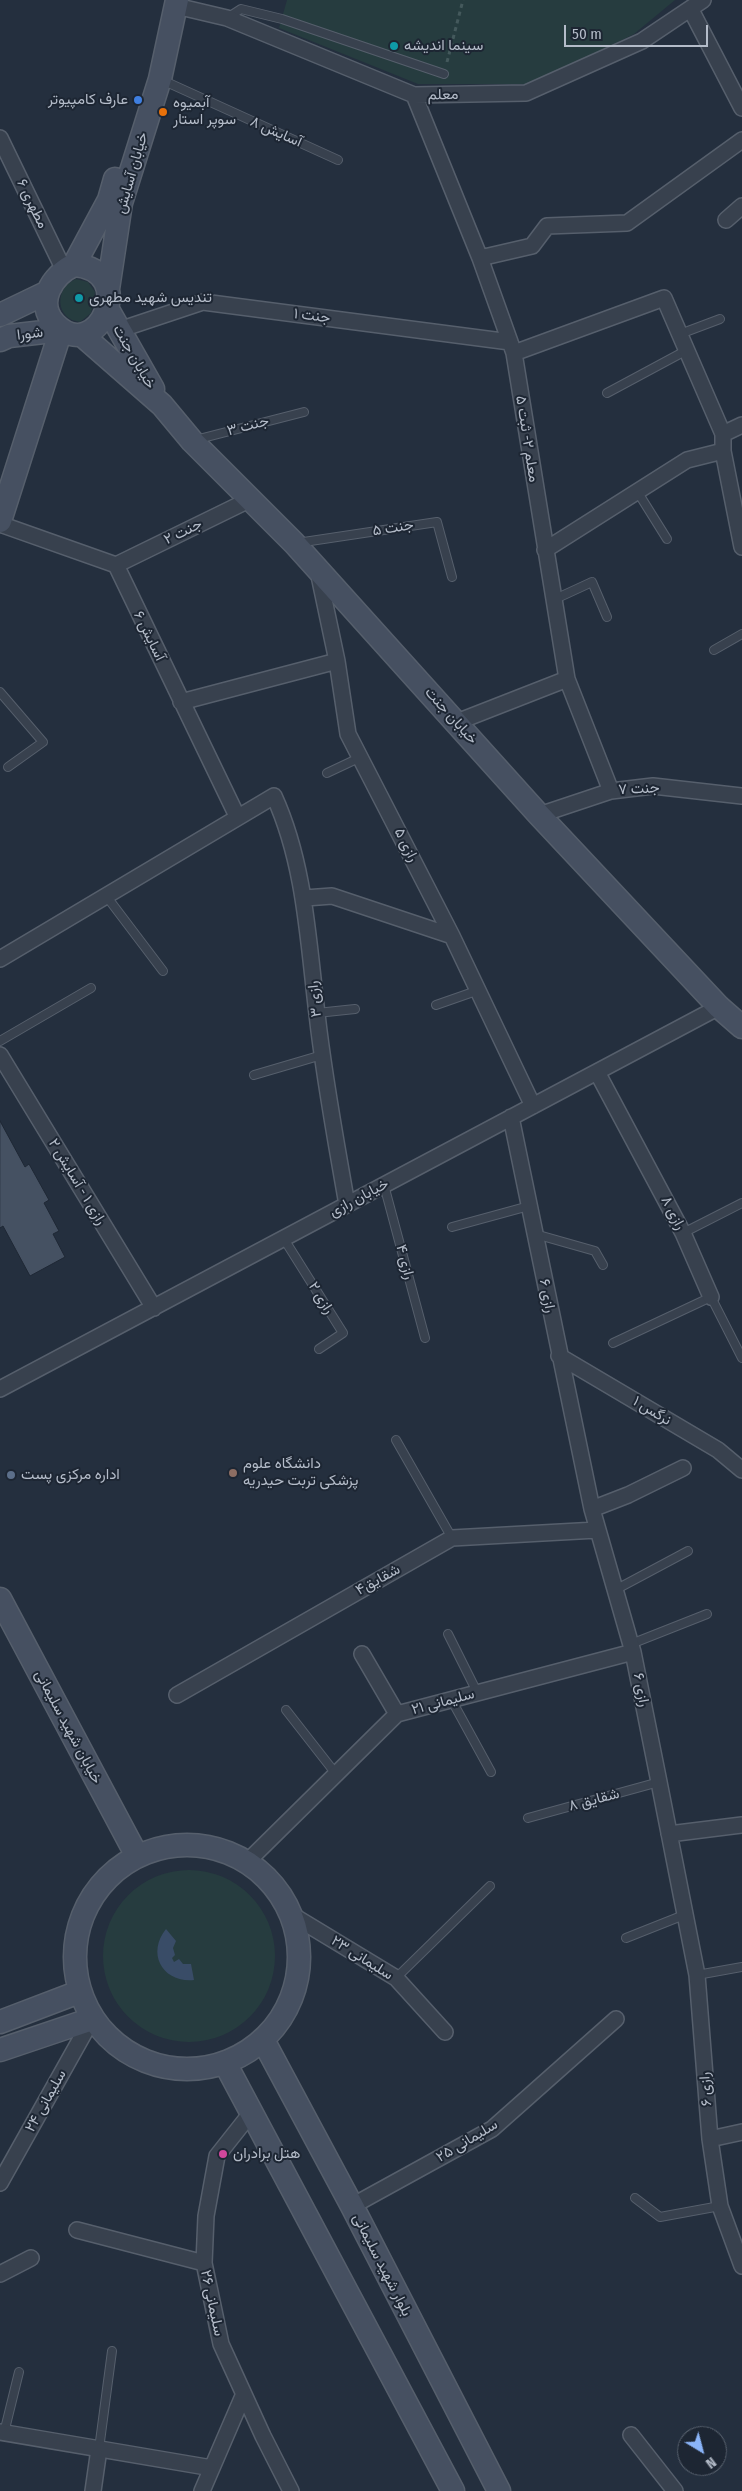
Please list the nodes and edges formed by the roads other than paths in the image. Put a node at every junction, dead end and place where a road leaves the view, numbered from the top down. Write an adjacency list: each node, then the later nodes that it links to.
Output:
1 (703, 0): 3 (street, معلم)
2 (172, 2): 4 (street, معلم); 6 (street, خیابان آسایش); 15 (street, خیابان آسایش)
3 (691, 10): 7 (street, معلم); 8 (street)
4 (227, 18): 5 (lane); 7 (street, معلم)
5 (444, 74)
6 (160, 79): 11 (lane, آسایش ۸); 17 (street, خیابان آسایش)
7 (414, 95): 14 (street, معلم ۲- ثبت ۵)
8 (742, 108)
9 (0, 138): 15 (street, مطهری ۶)
10 (742, 140): 14 (street)
11 (338, 160)
12 (742, 206): 13 (street)
13 (726, 220)
14 (480, 258): 25 (street, معلم ۲- ثبت ۵)
15 (69, 268): 16 (street); 17 (street)
16 (48, 292): 18 (street, شورا); 20 (street)
17 (108, 298): 21 (street, خیابان جنت); 23 (street)
18 (0, 315)
19 (720, 319): 22 (lane)
20 (61, 330): 23 (street); 24 (street, شورا); 36 (street)
21 (119, 330): 25 (street, جنت ۱); 28 (street, خیابان جنت)
22 (680, 334): 25 (street); 26 (street)
23 (83, 336): 28 (street, خیابان جنت)
24 (0, 340)
25 (512, 347): 40 (street, معلم ۲- ثبت ۵)
26 (687, 350): 27 (lane); 31 (street)
27 (607, 393)
28 (162, 405): 32 (street, خیابان جنت)
29 (304, 412): 32 (lane, جنت ۳)
30 (742, 425): 31 (street)
31 (723, 434): 33 (street)
32 (192, 441): 35 (street, خیابان جنت)
33 (724, 451): 34 (street); 39 (street)
34 (636, 491): 37 (lane); 40 (street)
35 (251, 499): 38 (street, خیابان جنت); 41 (street, جنت ۲)
36 (0, 523): 41 (street)
37 (667, 539)
38 (294, 543): 42 (street, خیابان جنت); 43 (lane, جنت ۵)
39 (742, 547)
40 (545, 550): 44 (street, معلم ۲- ثبت ۵)
41 (116, 565): 51 (street, آسایش ۶)
42 (318, 572): 48 (street, رازی ۵); 52 (street, خیابان جنت)
43 (452, 577)
44 (553, 600): 45 (lane); 49 (street, معلم ۲- ثبت ۵)
45 (607, 617)
46 (742, 634): 47 (lane)
47 (714, 650)
48 (337, 661): 51 (street); 53 (street, رازی ۵)
49 (567, 679): 52 (street); 56 (street, معلم ۲- ثبت ۵)
50 (0, 692): 54 (lane)
51 (181, 702): 59 (street, آسایش ۶)
52 (458, 722): 58 (street, خیابان جنت)
53 (362, 757): 55 (lane); 62 (street, رازی ۵)
54 (8, 766)
55 (327, 773)
56 (612, 791): 57 (street, جنت ۷); 58 (street, جنت ۷)
57 (742, 796)
58 (539, 815): 68 (street, خیابان جنت)
59 (237, 816): 60 (street); 61 (street, رازی ۳)
60 (107, 897): 63 (street); 64 (lane)
61 (305, 898): 62 (street); 70 (street, رازی ۳)
62 (452, 936): 66 (street, رازی ۵)
63 (0, 959)
64 (163, 971)
65 (92, 988): 72 (lane)
66 (479, 990): 67 (lane); 77 (street, رازی ۵)
67 (436, 1005)
68 (719, 1007): 71 (street, خیابان جنت); 75 (street, خیابان رازی)
69 (356, 1009): 70 (lane)
70 (316, 1013): 74 (street, رازی ۳)
71 (741, 1025)
72 (0, 1041)
73 (0, 1055): 89 (street, رازی ۱ - آسایش ۲)
74 (322, 1055): 76 (lane); 81 (street, رازی ۳)
75 (598, 1072): 77 (street, خیابان رازی); 84 (street, رازی ۸)
76 (254, 1075)
77 (533, 1106): 78 (street, خیابان رازی)
78 (511, 1117): 79 (street, خیابان رازی); 82 (street, رازی ۶)
79 (384, 1185): 81 (street, خیابان رازی); 90 (lane, رازی ۴)
80 (742, 1203): 84 (lane)
81 (347, 1205): 86 (street, خیابان رازی)
82 (529, 1206): 83 (lane); 85 (street, رازی ۶)
83 (452, 1227)
84 (683, 1233): 88 (street, رازی ۸)
85 (535, 1234): 87 (lane); 93 (street, رازی ۶)
86 (284, 1238): 89 (street, خیابان رازی); 92 (lane, رازی ۲)
87 (603, 1265)
88 (710, 1297): 91 (lane); 94 (lane, رازی ۸)
89 (154, 1308): 95 (street, خیابان رازی)
90 (425, 1338)
91 (612, 1343)
92 (319, 1349)
93 (559, 1356): 98 (street, نرگس ۱); 99 (street, رازی ۶)
94 (742, 1358)
95 (0, 1389)
96 (396, 1440): 101 (lane)
97 (682, 1468): 99 (street)
98 (742, 1470)
99 (592, 1508): 100 (street, رازی ۶)
100 (597, 1530): 101 (street, شقایق۴); 103 (street, رازی ۶)
101 (452, 1538): 110 (street, شقایق۴)
102 (688, 1552): 103 (lane)
103 (615, 1590): 107 (street, رازی ۶)
104 (3, 1613): 120 (street, خیابان شهید سلیمانی)
105 (707, 1614): 107 (lane)
106 (448, 1634): 109 (lane)
107 (632, 1648): 109 (street, سلیمانی ۲۱); 116 (street, رازی ۶)
108 (362, 1654): 113 (street)
109 (477, 1692): 111 (street, سلیمانی ۲۱)
110 (177, 1695)
111 (452, 1700): 113 (street, سلیمانی ۲۱); 114 (lane)
112 (286, 1710): 115 (lane)
113 (397, 1714): 115 (street, سلیمانی ۲۱)
114 (491, 1772)
115 (336, 1774): 121 (street, سلیمانی ۲۱)
116 (660, 1782): 117 (lane, شقایق ۸); 119 (street, رازی ۶)
117 (528, 1818)
118 (742, 1825): 119 (street)
119 (669, 1834): 124 (street, رازی ۶)
120 (137, 1856): 121 (street); 129 (street)
121 (248, 1861): 123 (street)
122 (490, 1886): 128 (lane)
123 (292, 1915): 128 (street, سلیمانی ۲۳); 134 (street)
124 (684, 1915): 125 (lane); 127 (street, رازی ۶)
125 (626, 1938)
126 (742, 1967): 127 (lane)
127 (697, 1975): 139 (street, رازی ۶)
128 (396, 1978): 133 (street, سلیمانی ۲۳)
129 (79, 1992): 130 (street); 132 (street)
130 (92, 2019): 135 (street); 136 (street); 140 (street, سلیمانی ۲۴)
131 (616, 2019): 142 (street, سلیمانی ۲۵)
132 (0, 2022)
133 (445, 2032)
134 (263, 2040): 136 (street); 142 (street, بلوار شهید سلیمانی)
135 (0, 2050)
136 (225, 2063): 137 (street)
137 (251, 2113): 146 (street, سلیمانی ۲۶); 159 (street)
138 (742, 2132): 139 (street)
139 (710, 2139): 143 (street, رازی ۶)
140 (0, 2183)
141 (635, 2198): 143 (lane)
142 (352, 2206): 160 (street, بلوار شهید سلیمانی)
143 (720, 2206): 147 (street, رازی ۶)
144 (77, 2230): 146 (street)
145 (31, 2258): 148 (street)
146 (204, 2263): 151 (street, سلیمانی ۲۶)
147 (742, 2266)
148 (0, 2274)
149 (112, 2350): 154 (lane)
150 (19, 2372): 152 (lane)
151 (244, 2396): 155 (street); 158 (street, سلیمانی ۲۶)
152 (2, 2432): 154 (street)
153 (631, 2435): 161 (street)
154 (99, 2449): 155 (street); 156 (street)
155 (212, 2468): 157 (street)
156 (93, 2491)
157 (202, 2491)
158 (291, 2491)
159 (453, 2491)
160 (499, 2491)
161 (674, 2491)

